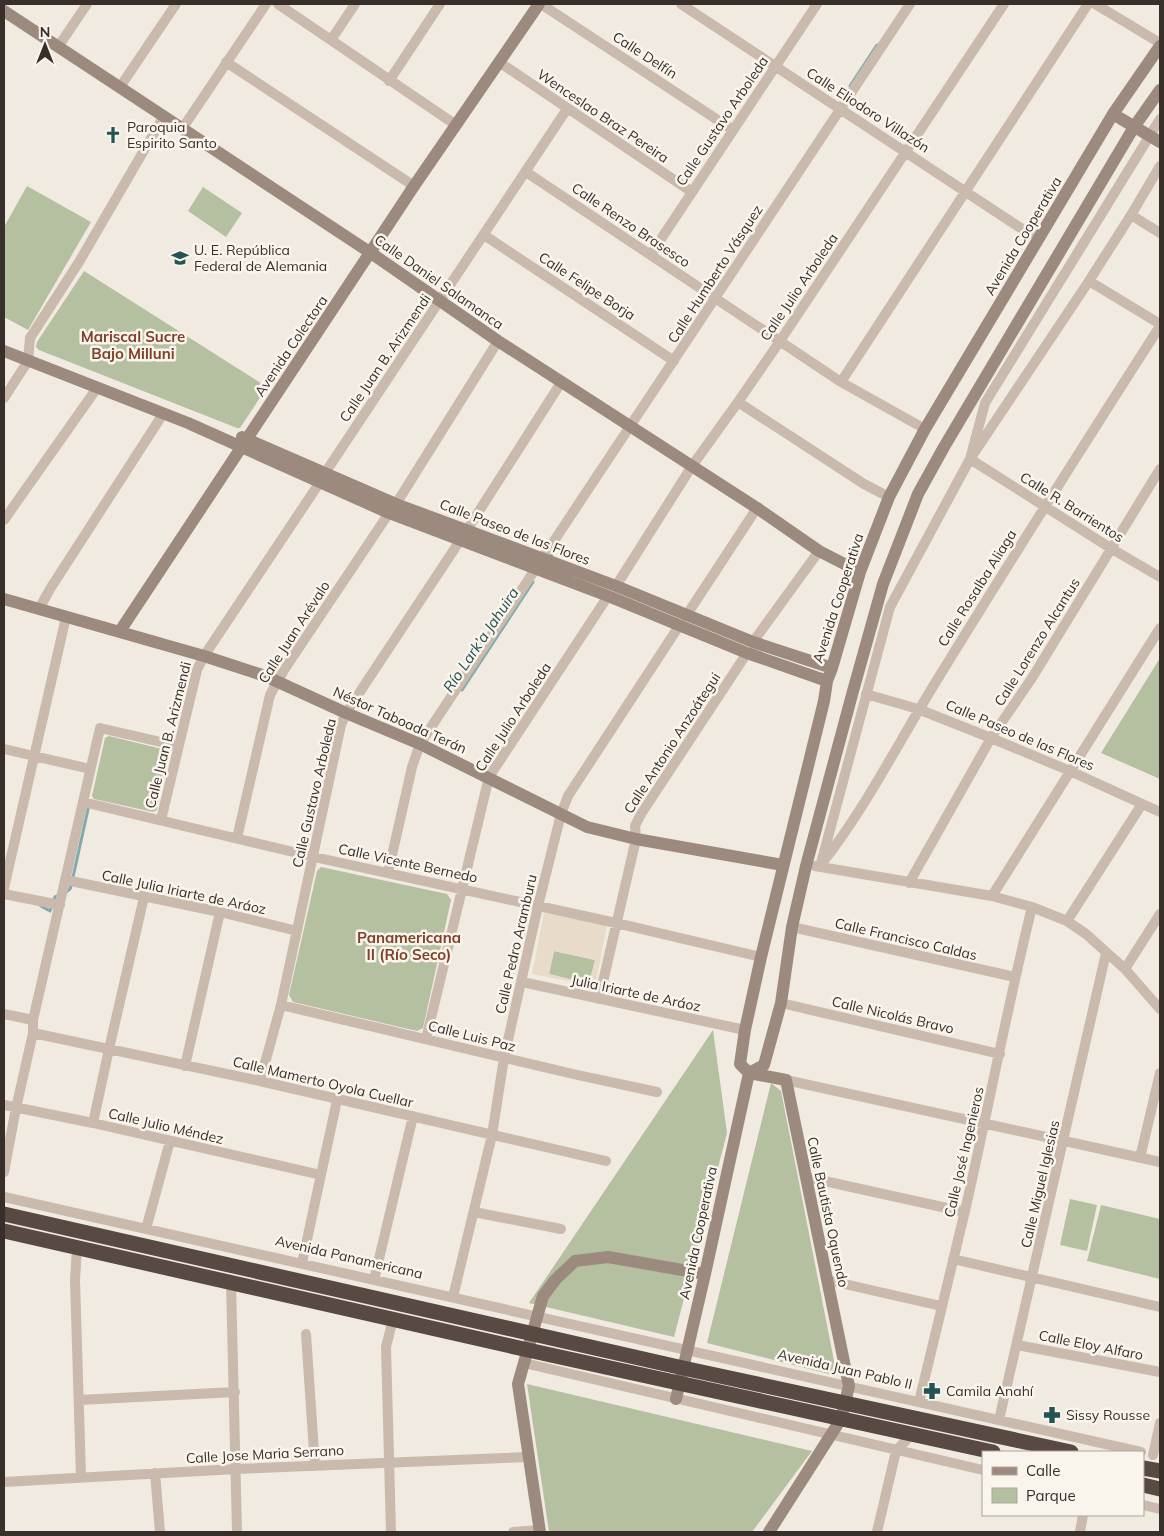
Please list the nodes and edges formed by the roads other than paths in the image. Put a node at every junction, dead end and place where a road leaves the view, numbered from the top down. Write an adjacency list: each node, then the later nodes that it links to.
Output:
1 (87, 4): 17 (street)
2 (176, 4): 22 (street)
3 (266, 4): 18 (street)
4 (278, 4): 15 (street)
5 (355, 4): 15 (street)
6 (440, 4): 21 (street)
7 (540, 4): 19 (street, Avenida Colectora); 32 (street, Calle Delfín)
8 (681, 4): 20 (street, Calle Eliodoro Villazón)
9 (817, 4): 20 (street, Calle Gustavo Arboleda)
10 (910, 4): 25 (street, Calle Humberto Vásquez)
11 (1004, 4): 34 (street, Calle Julio Arboleda)
12 (1088, 4): 39 (street)
13 (1095, 4): 16 (street)
14 (4, 11): 17 (street, Calle Daniel Salamanca)
15 (331, 40): 21 (street)
16 (1160, 45): 26 (street, Avenida Cooperativa)
17 (58, 47): 22 (street, Calle Daniel Salamanca)
18 (226, 62): 31 (street); 37 (street)
19 (500, 62): 24 (street, Wenceslao Braz Pereira); 29 (street, Avenida Colectora)
20 (775, 66): 25 (street, Calle Eliodoro Villazón); 32 (street, Calle Gustavo Arboleda)
21 (389, 81): 29 (street)
22 (120, 87): 27 (street, Calle Daniel Salamanca)
23 (1160, 90): 30 (street)
24 (567, 109): 36 (street, Calle Juan B. Arizmendi); 38 (street, Wenceslao Braz Pereira)
25 (840, 109): 34 (street, Calle Eliodoro Villazón); 47 (street, Calle Humberto Vásquez)
26 (1113, 114): 30 (street); 43 (street, Avenida Cooperativa)
27 (164, 116): 31 (street, Calle Daniel Salamanca); 53 (street)
28 (1160, 119): 33 (street)
29 (456, 125): 37 (street, Avenida Colectora)
30 (1134, 127): 33 (street); 111 (street)
31 (182, 129): 44 (street, Calle Daniel Salamanca)
32 (733, 130): 38 (street, Calle Gustavo Arboleda)
33 (1155, 139): 64 (street)
34 (906, 151): 39 (street, Calle Eliodoro Villazón); 51 (street, Calle Julio Arboleda)
35 (1160, 166): 40 (street)
36 (526, 172): 42 (street, Calle Juan B. Arizmendi); 45 (street, Calle Renzo Brasesco)
37 (414, 186): 44 (street, Avenida Colectora)
38 (692, 192): 45 (street, Calle Gustavo Arboleda)
39 (966, 192): 43 (street, Calle Eliodoro Villazón); 56 (street)
40 (1131, 215): 41 (street); 46 (street)
41 (1160, 233)
42 (484, 235): 48 (street, Calle Juan B. Arizmendi); 54 (street, Calle Felipe Borja)
43 (1040, 237): 62 (street, Avenida Cooperativa)
44 (371, 253): 48 (street, Calle Daniel Salamanca); 63 (street, Avenida Colectora)
45 (651, 254): 47 (street, Calle Renzo Brasesco)
46 (1089, 282): 49 (street); 64 (street)
47 (716, 298): 51 (street, Calle Renzo Brasesco); 54 (street, Calle Humberto Vásquez)
48 (440, 300): 50 (street, Calle Daniel Salamanca); 67 (street, Calle Juan B. Arizmendi)
49 (1160, 325): 69 (street, Calle Rosalba Aliaga)
50 (498, 341): 55 (street, Calle Daniel Salamanca); 70 (street, Calle Juan Arévalo)
51 (780, 341): 56 (street, Calle Renzo Brasesco); 59 (street, Calle Julio Arboleda)
52 (4, 351): 53 (street, Calle Paseo de las Flores)
53 (28, 361): 57 (street, Calle Paseo de las Flores); 58 (street)
54 (674, 361): 61 (street, Calle Humberto Vásquez)
55 (562, 380): 61 (street, Calle Daniel Salamanca); 73 (street, Calle Gustavo Arboleda)
56 (842, 382): 62 (street, Calle Renzo Brasesco)
57 (97, 388): 60 (street, Calle Paseo de las Flores); 72 (street)
58 (4, 398)
59 (738, 402): 65 (street, Calle Julio Arboleda); 68 (street)
60 (163, 414): 63 (street, Calle Paseo de las Flores); 81 (street)
61 (629, 426): 65 (street, Calle Daniel Salamanca); 76 (street, Calle Humberto Vásquez)
62 (925, 429): 68 (street, Avenida Cooperativa)
63 (245, 442): 67 (street, Calle Paseo de las Flores); 85 (street, Avenida Colectora)
64 (970, 459): 69 (street, Calle R. Barrientos); 91 (street)
65 (692, 466): 71 (street, Calle Daniel Salamanca); 79 (street, Calle Julio Arboleda)
66 (1160, 469): 74 (street, Calle Lorenzo Alcantus)
67 (322, 477): 70 (street, Calle Paseo de las Flores); 87 (street, Calle Juan B. Arizmendi)
68 (889, 497): 77 (street, Avenida Cooperativa)
69 (1044, 506): 74 (street, Calle R. Barrientos); 92 (street, Calle Rosalba Aliaga)
70 (392, 508): 73 (street, Calle Paseo de las Flores); 90 (street, Calle Juan Arévalo)
71 (757, 508): 75 (street, Calle Daniel Salamanca); 83 (street, Calle Pedro Aramburu)
72 (4, 520)
73 (464, 535): 76 (street, Calle Paseo de las Flores); 93 (street, Calle Gustavo Arboleda)
74 (1112, 549): 78 (street, Calle R. Barrientos); 94 (street, Calle Lorenzo Alcantus)
75 (819, 551): 77 (street, Calle Daniel Salamanca); 86 (street, Calle Antonio Anzoátegui)
76 (539, 564): 79 (street, Calle Paseo de las Flores); 95 (street, Calle Humberto Vásquez)
77 (860, 572): 88 (street, Avenida Cooperativa)
78 (1160, 577)
79 (612, 591): 83 (street, Calle Paseo de las Flores); 101 (street, Calle Julio Arboleda)
80 (4, 599): 81 (street, Néstor Taboada Terán)
81 (39, 609): 82 (street, Néstor Taboada Terán)
82 (66, 617): 85 (street, Néstor Taboada Terán); 98 (street)
83 (683, 621): 86 (street, Calle Paseo de las Flores); 105 (street, Calle Pedro Aramburu)
84 (1160, 628): 100 (street)
85 (120, 631): 87 (street, Néstor Taboada Terán)
86 (750, 647): 88 (street, Calle Paseo de las Flores); 89 (street, Calle Paseo de las Flores); 108 (street, Calle Antonio Anzoátegui)
87 (204, 656): 90 (street, Néstor Taboada Terán); 96 (street, Calle Juan B. Arizmendi)
88 (832, 668): 89 (street, Avenida Cooperativa)
89 (827, 681): 110 (street, Avenida Cooperativa)
90 (277, 682): 93 (street, Néstor Taboada Terán); 107 (street, Calle Juan Arévalo)
91 (866, 694): 92 (street, Calle Paseo de las Flores); 112 (street)
92 (918, 709): 94 (street, Calle Paseo de las Flores); 112 (street, Calle Rosalba Aliaga)
93 (346, 713): 95 (street, Néstor Taboada Terán); 109 (street, Calle Gustavo Arboleda)
94 (991, 738): 100 (street, Calle Paseo de las Flores); 115 (street, Calle Lorenzo Alcantus)
95 (420, 744): 101 (street, Néstor Taboada Terán); 113 (street, Calle Humberto Vásquez)
96 (178, 746): 99 (street); 106 (street, Calle Juan B. Arizmendi)
97 (4, 749): 98 (street)
98 (34, 756): 99 (street); 116 (street)
99 (90, 769): 102 (street)
100 (1070, 771): 103 (street, Calle Paseo de las Flores); 119 (street)
101 (489, 777): 105 (street, Néstor Taboada Terán); 117 (street, Calle Julio Arboleda)
102 (83, 802): 106 (street, Calle Vicente Bernedo); 114 (street)
103 (1142, 804): 104 (street, Calle Paseo de las Flores); 126 (street)
104 (1160, 812)
105 (561, 814): 108 (street, Néstor Taboada Terán); 122 (street, Calle Pedro Aramburu)
106 (161, 820): 107 (street, Calle Vicente Bernedo)
107 (236, 838): 109 (street, Calle Vicente Bernedo)
108 (636, 839): 110 (street, Néstor Taboada Terán); 127 (street, Calle Antonio Anzoátegui)
109 (314, 857): 113 (street, Calle Vicente Bernedo); 129 (street, Calle Gustavo Arboleda)
110 (783, 865): 131 (street, Avenida Cooperativa)
111 (806, 866): 112 (street); 128 (street)
112 (820, 867): 115 (street)
113 (388, 873): 117 (street, Calle Vicente Bernedo)
114 (66, 880): 120 (street, Calle Julia Iriarte de Aráoz); 121 (street)
115 (909, 883): 119 (street)
116 (4, 888)
117 (462, 890): 122 (street, Calle Vicente Bernedo); 143 (street, Calle Julio Arboleda)
118 (4, 894): 121 (street)
119 (992, 896): 123 (street)
120 (144, 897): 124 (street, Calle Julia Iriarte de Aráoz); 144 (street)
121 (60, 905): 140 (street)
122 (538, 906): 127 (street, Calle Vicente Bernedo); 134 (street, Calle Pedro Aramburu)
123 (1032, 907): 126 (street); 133 (street, Calle José Ingenieros)
124 (220, 912): 129 (street, Calle Julia Iriarte de Aráoz); 147 (street)
125 (1160, 914): 132 (street)
126 (1067, 921): 130 (street)
127 (616, 923): 131 (street, Calle Vicente Bernedo); 135 (street, Calle Antonio Anzoátegui)
128 (792, 927): 133 (street, Calle Francisco Caldas); 136 (street)
129 (297, 931): 137 (street, Calle Gustavo Arboleda)
130 (1106, 953): 132 (street); 161 (street, Calle Miguel Iglesias)
131 (761, 957): 141 (street, Avenida Cooperativa)
132 (1125, 970): 138 (street)
133 (1014, 977): 145 (street, Calle José Ingenieros)
134 (522, 982): 135 (street, Julia Iriarte de Aráoz); 146 (street, Calle Pedro Aramburu)
135 (599, 999): 141 (street, Julia Iriarte de Aráoz)
136 (781, 1003): 145 (street, Calle Nicolás Bravo); 148 (street)
137 (281, 1005): 143 (street, Calle Luis Paz); 151 (street, Calle Gustavo Arboleda)
138 (1160, 1009)
139 (4, 1014): 140 (street)
140 (33, 1020): 142 (street)
141 (745, 1030): 148 (street, Avenida Cooperativa)
142 (33, 1032): 144 (street, Calle Mamerto Oyola Cuellar); 155 (street)
143 (426, 1039): 146 (street, Calle Luis Paz)
144 (109, 1049): 147 (street, Calle Mamerto Oyola Cuellar); 157 (street)
145 (1000, 1054): 158 (street, Calle José Ingenieros)
146 (504, 1058): 152 (street, Calle Luis Paz); 159 (street, Calle Pedro Aramburu)
147 (185, 1066): 151 (street, Calle Mamerto Oyola Cuellar)
148 (749, 1073): 150 (street); 178 (street, Avenida Cooperativa)
149 (1160, 1073): 162 (street)
150 (786, 1080): 158 (street); 167 (street, Calle Bautista Oquendo)
151 (260, 1081): 153 (street, Calle Mamerto Oyola Cuellar)
152 (657, 1092)
153 (337, 1100): 156 (street, Calle Mamerto Oyola Cuellar); 166 (street)
154 (4, 1106): 155 (street, Calle Julio Méndez)
155 (16, 1108): 157 (street, Calle Julio Méndez); 165 (street)
156 (412, 1116): 159 (street, Calle Mamerto Oyola Cuellar); 180 (street)
157 (93, 1123): 160 (street, Calle Julio Méndez)
158 (984, 1124): 161 (street); 170 (street, Calle José Ingenieros)
159 (492, 1135): 163 (street, Calle Mamerto Oyola Cuellar); 169 (street, Calle Pedro Aramburu)
160 (170, 1140): 166 (street, Calle Julio Méndez); 172 (street)
161 (1064, 1141): 162 (street); 179 (street, Calle Miguel Iglesias)
162 (1140, 1158): 164 (street)
163 (606, 1161)
164 (1160, 1162)
165 (4, 1172)
166 (321, 1175): 177 (street)
167 (806, 1177): 170 (street); 181 (street, Calle Bautista Oquendo)
168 (4, 1197): 172 (street, Avenida Panamericana)
169 (474, 1212): 173 (street); 183 (street, Calle Pedro Aramburu)
170 (965, 1212): 176 (street, Calle José Ingenieros)
171 (4, 1214): 189 (highway)
172 (146, 1229): 177 (street, Avenida Panamericana)
173 (561, 1229)
174 (4, 1231): 175 (highway)
175 (77, 1248): 182 (highway); 199 (street)
176 (953, 1259): 179 (street); 184 (street, Calle José Ingenieros)
177 (302, 1263): 180 (street, Avenida Panamericana)
178 (705, 1274): 186 (street); 191 (street, Avenida Cooperativa)
179 (1032, 1277): 185 (street); 190 (street, Calle Miguel Iglesias)
180 (374, 1280): 183 (street, Avenida Panamericana)
181 (827, 1280): 184 (street); 196 (street, Calle Bautista Oquendo)
182 (231, 1282): 187 (highway); 197 (street)
183 (453, 1297): 186 (street, Avenida Panamericana)
184 (941, 1306): 200 (street, Calle José Ingenieros)
185 (1160, 1308)
186 (537, 1316): 189 (street); 191 (street, Avenida Panamericana)
187 (393, 1319): 192 (highway); 213 (street)
188 (306, 1334): 214 (street)
189 (532, 1334): 192 (street); 193 (highway)
190 (1017, 1345): 194 (street, Calle Eloy Alfaro); 203 (street, Calle Miguel Iglesias)
191 (687, 1350): 193 (street, Avenida Cooperativa); 196 (street, Avenida Juan Pablo II)
192 (526, 1356): 195 (highway); 198 (street); 212 (street)
193 (683, 1368): 195 (street, Avenida Cooperativa); 201 (highway)
194 (1160, 1372)
195 (679, 1384): 198 (street, Avenida Cooperativa); 202 (highway)
196 (849, 1386): 200 (street, Avenida Juan Pablo II); 201 (street)
197 (235, 1392): 199 (street); 216 (street)
198 (676, 1399): 206 (street)
199 (79, 1400): 220 (street)
200 (919, 1402): 203 (street, Avenida Juan Pablo II)
201 (846, 1403): 202 (street); 209 (highway)
202 (841, 1419): 205 (highway); 206 (street)
203 (999, 1420): 210 (street, Avenida Juan Pablo II)
204 (1160, 1423): 211 (street)
205 (912, 1434): 207 (street); 208 (highway)
206 (831, 1435): 207 (street); 232 (street)
207 (896, 1451): 217 (street); 233 (street)
208 (988, 1451)
209 (1066, 1451)
210 (1136, 1451)
211 (1149, 1454)
212 (528, 1457): 213 (street, Calle Jose Maria Serrano); 227 (street)
213 (389, 1462): 214 (street, Calle Jose Maria Serrano); 230 (street)
214 (315, 1466): 216 (street, Calle Jose Maria Serrano)
215 (1144, 1468): 218 (highway)
216 (236, 1469): 219 (street, Calle Jose Maria Serrano); 229 (street)
217 (982, 1470)
218 (1160, 1472)
219 (155, 1473): 220 (street, Calle Jose Maria Serrano); 228 (street)
220 (82, 1477): 221 (street, Calle Jose Maria Serrano)
221 (4, 1482)
222 (1144, 1485): 223 (highway)
223 (1160, 1489)
224 (1144, 1505): 225 (street)
225 (1160, 1509)
226 (1083, 1516): 234 (street)
227 (540, 1531): 231 (street)
228 (160, 1532)
229 (236, 1532)
230 (390, 1532)
231 (512, 1532)
232 (769, 1532)
233 (877, 1532)
234 (1080, 1532)

